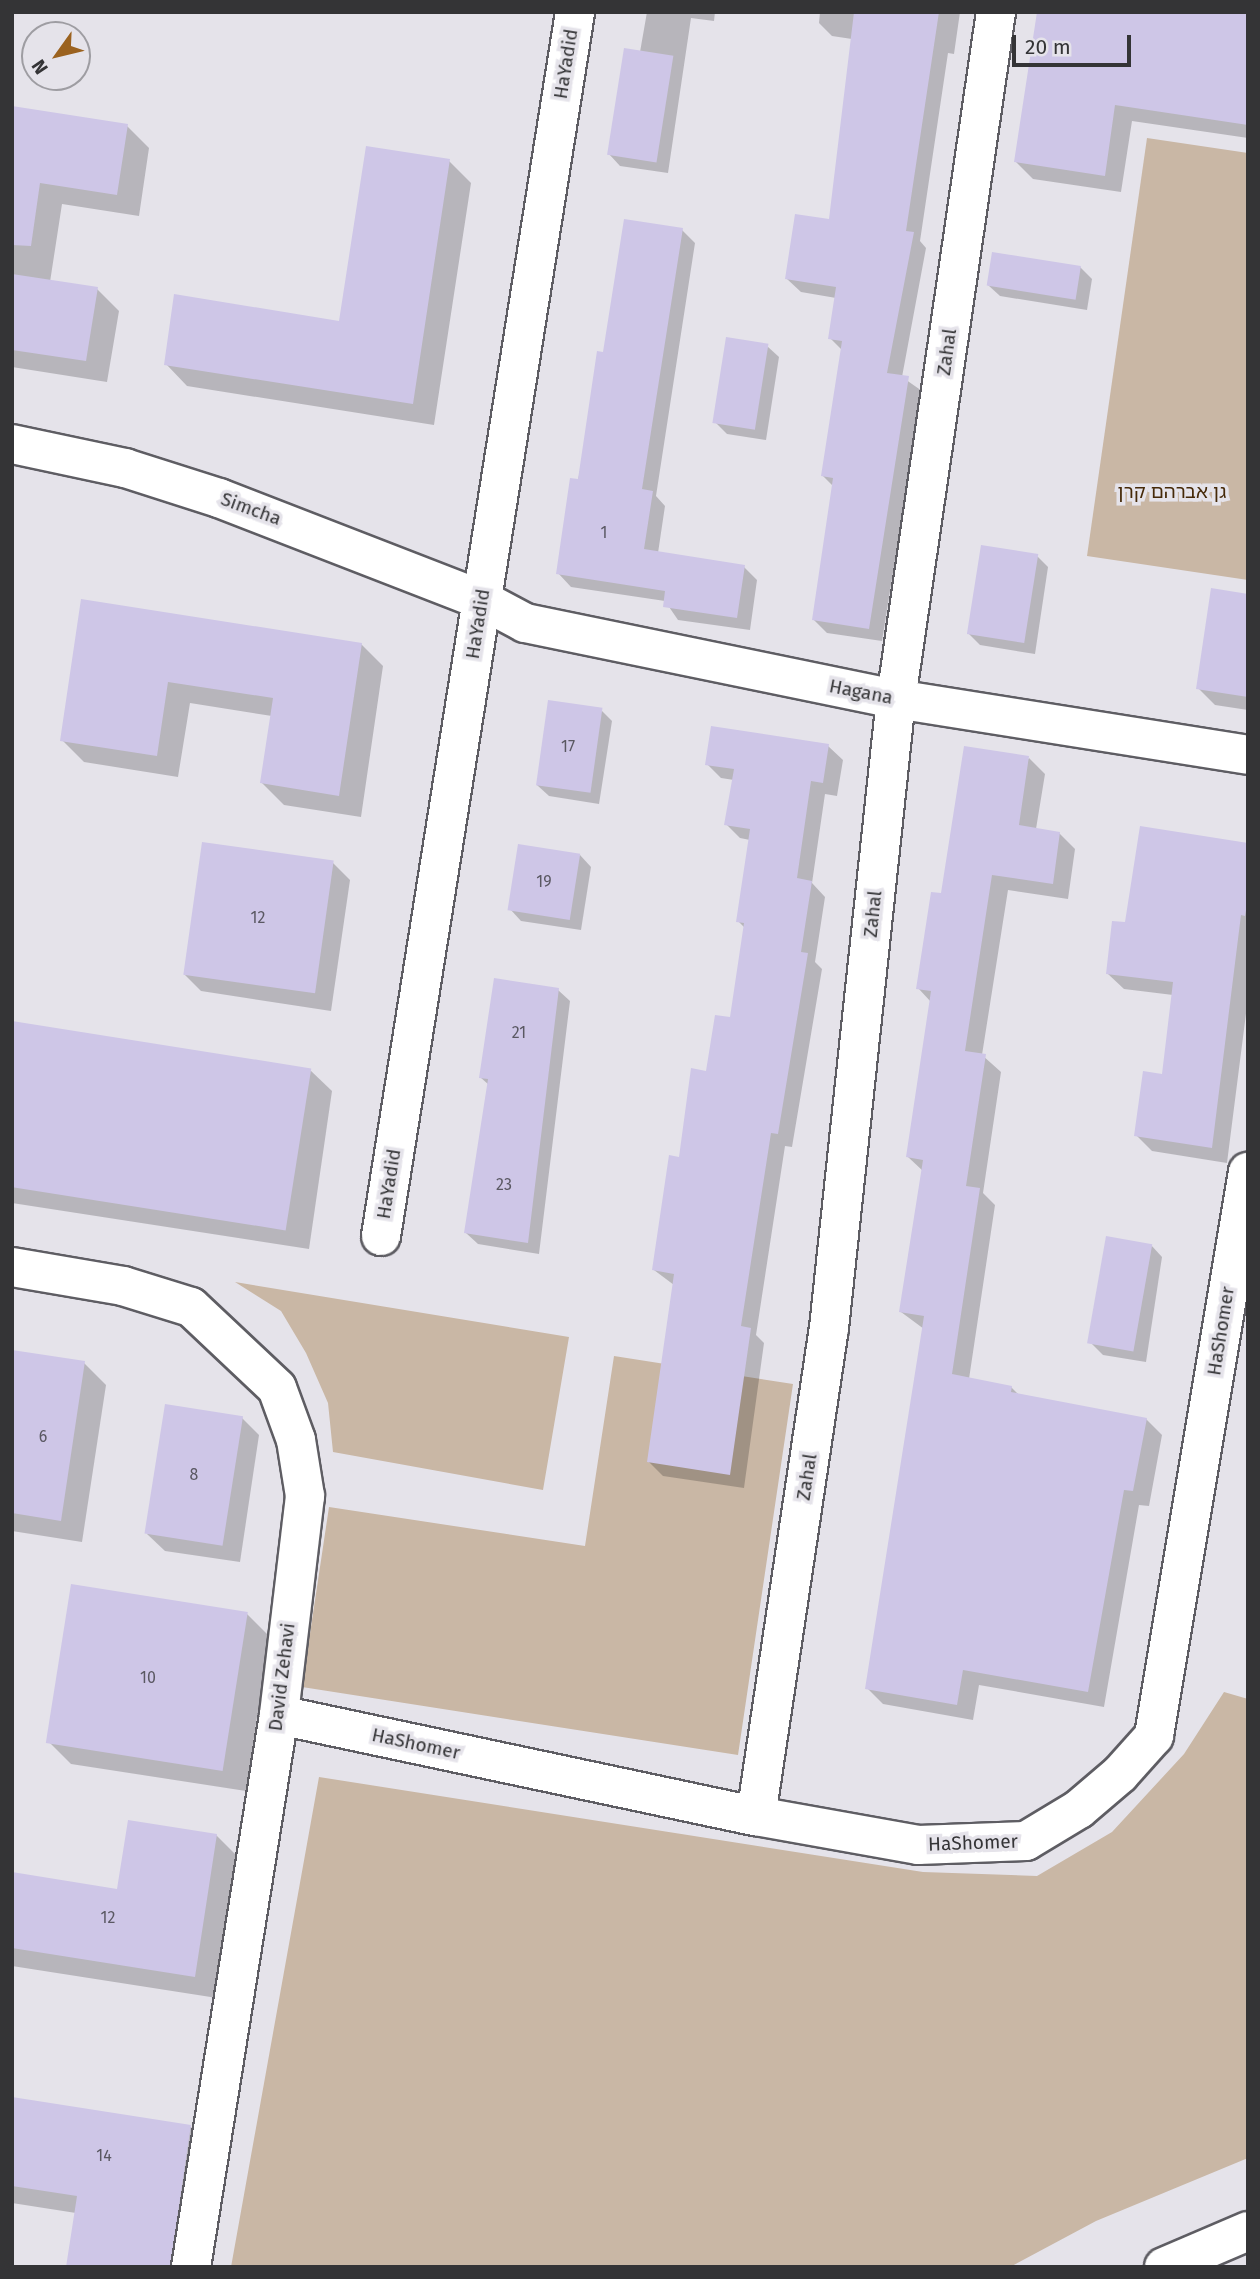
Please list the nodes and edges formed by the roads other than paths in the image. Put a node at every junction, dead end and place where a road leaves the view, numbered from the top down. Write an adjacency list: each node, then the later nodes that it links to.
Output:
1 (575, 12): 4 (main road, HaYadid)
2 (996, 12): 5 (main road, Zahal)
3 (12, 444): 4 (main road, Simcha)
4 (482, 600): 5 (main road, Hagana); 8 (main road, HaYadid)
5 (896, 699): 6 (main road, Hagana); 11 (main road, Zahal)
6 (1248, 755)
7 (1248, 1172): 11 (main road, HaShomer)
8 (381, 1236)
9 (12, 1267): 10 (main road, David Zehavi)
10 (279, 1715): 11 (main road, HaShomer); 13 (main road, David Zehavi)
11 (756, 1816)
12 (1248, 2231): 14 (main road)
13 (191, 2267)
14 (1164, 2267)

